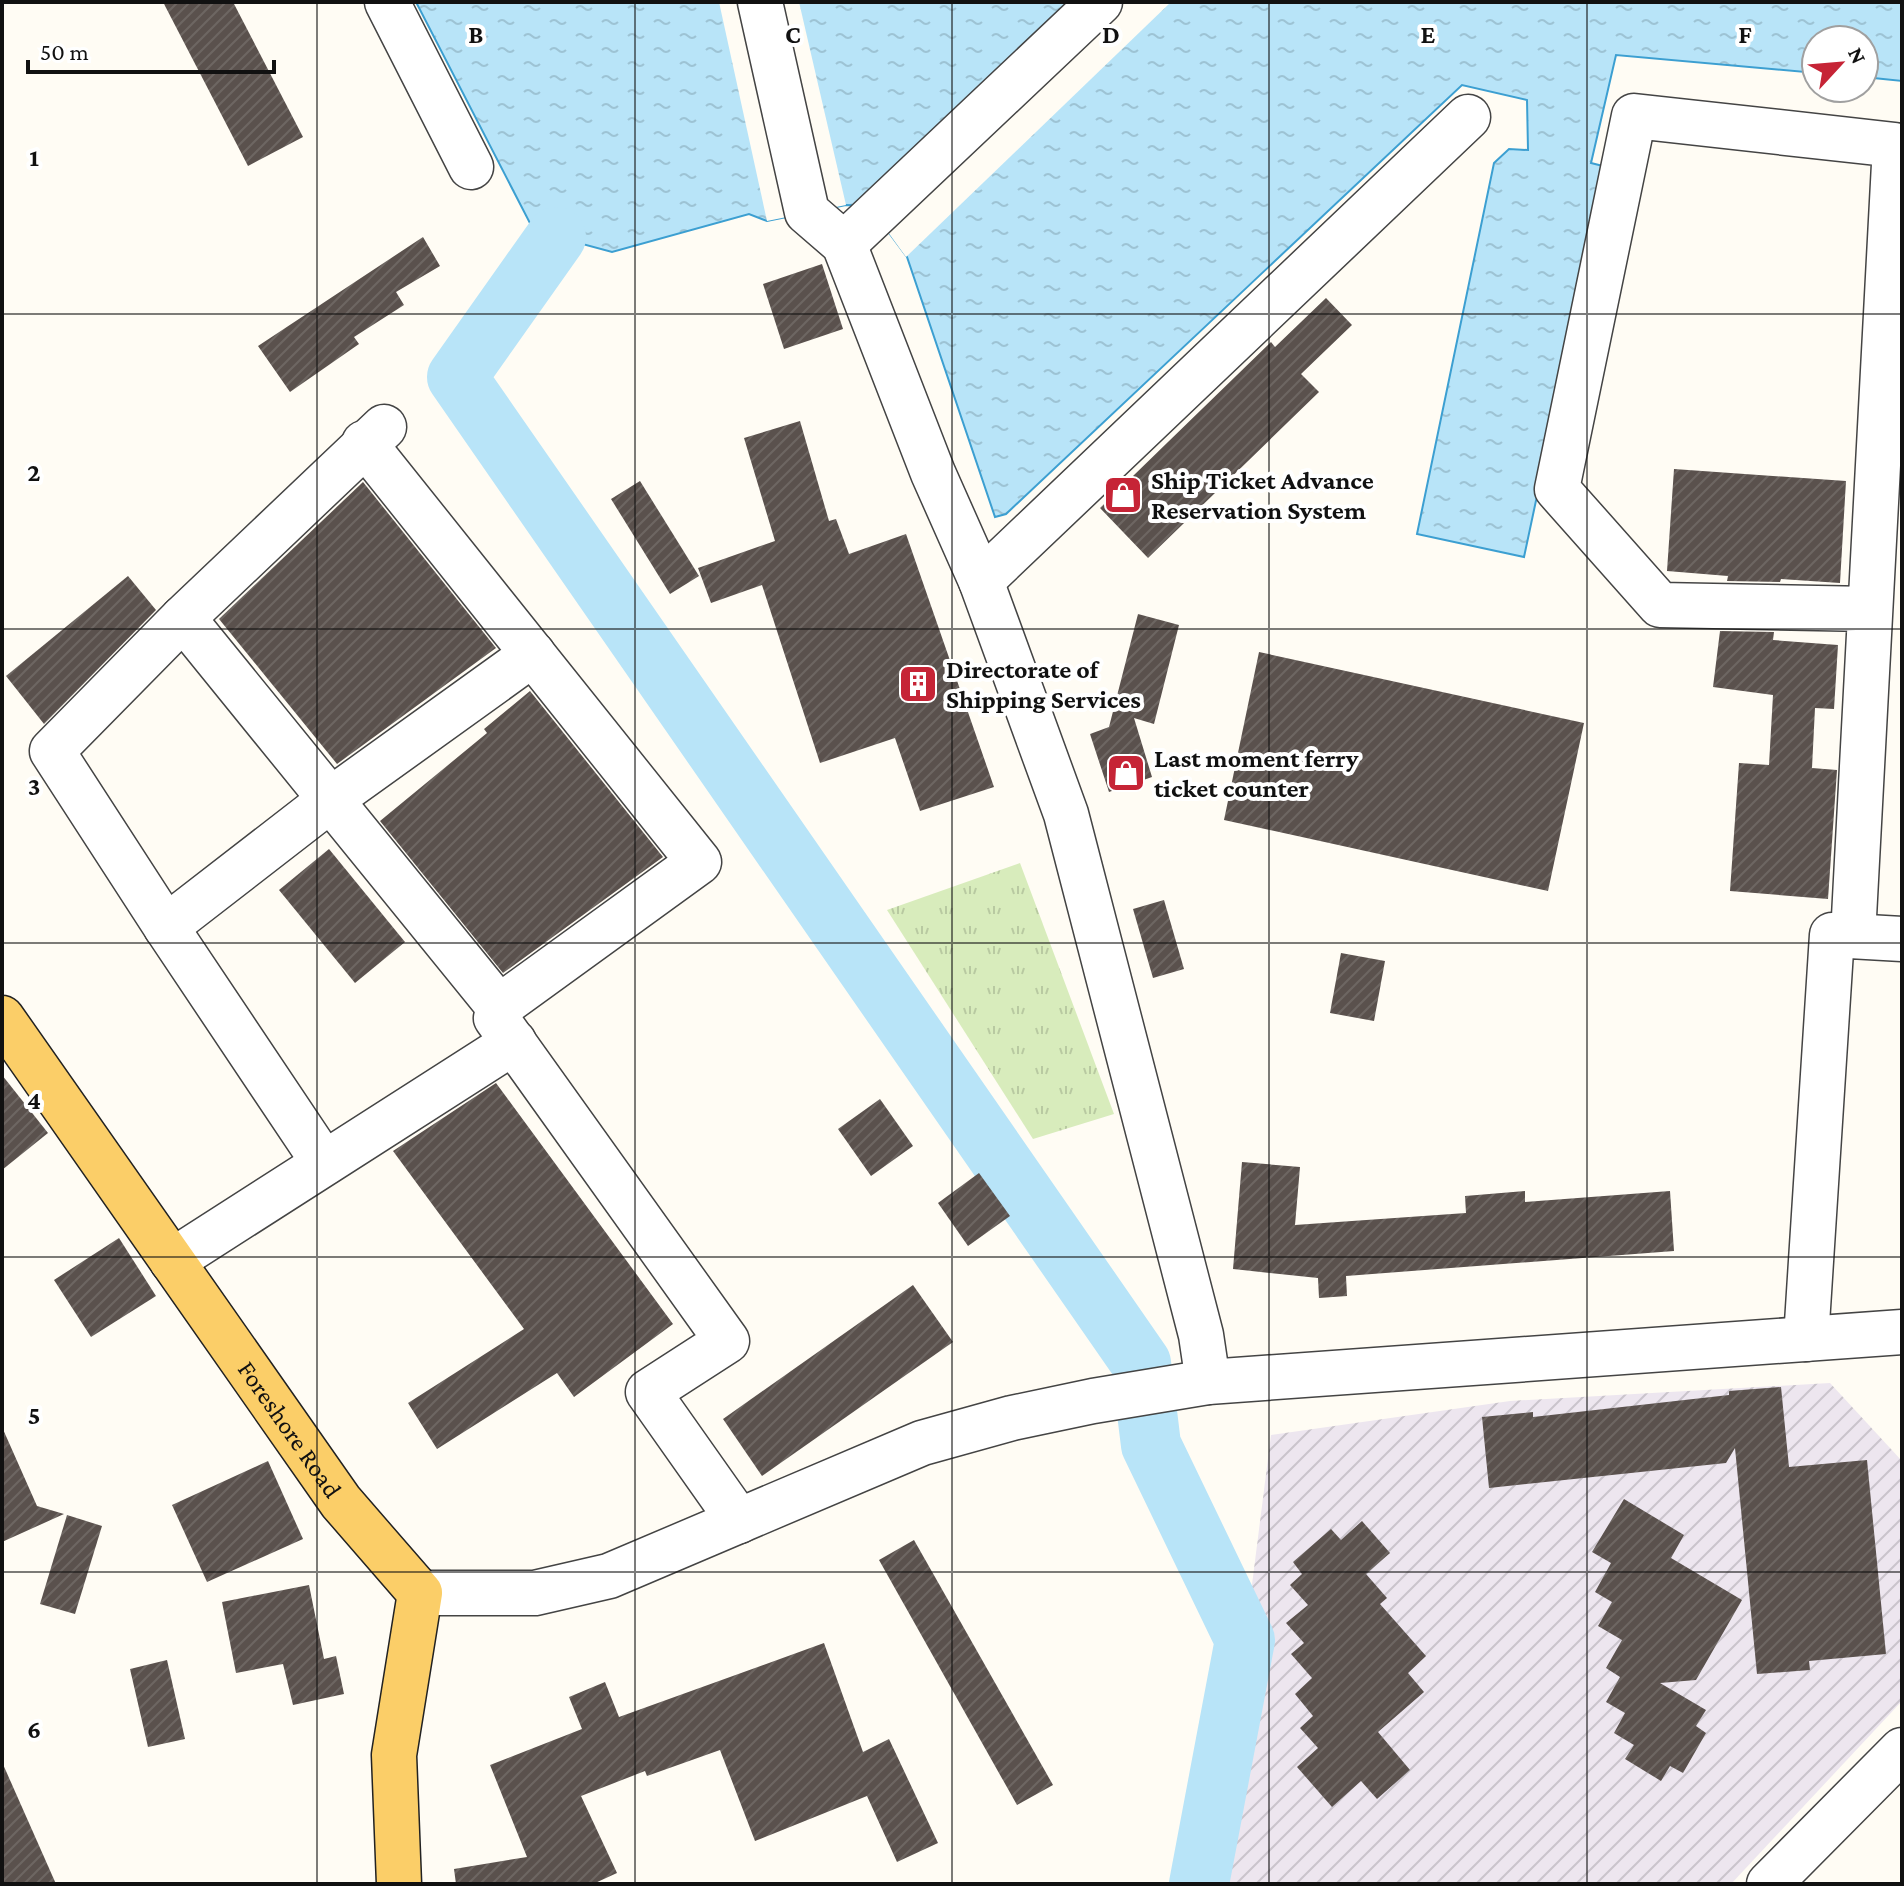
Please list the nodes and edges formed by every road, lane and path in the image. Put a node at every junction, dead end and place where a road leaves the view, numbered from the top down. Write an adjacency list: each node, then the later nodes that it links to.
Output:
1 (387, 2): 5 (street)
2 (760, 2): 6 (street)
3 (1100, 2): 6 (street)
4 (1468, 117): 7 (street)
5 (471, 167)
6 (844, 244): 7 (street)
7 (981, 581): 21 (street)
8 (1870, 609): 8 (street); 13 (street)
9 (183, 618): 10 (street); 11 (street); 12 (street)
10 (533, 654): 11 (street); 16 (street)
11 (330, 800): 12 (street); 16 (street)
12 (166, 927): 17 (street)
13 (1853, 936): 14 (street); 20 (street)
14 (1902, 939)
15 (2, 1018): 18 (main road, Foreshore Road)
16 (506, 1025): 17 (street); 22 (street)
17 (324, 1163): 18 (street)
18 (172, 1261): 23 (main road, Foreshore Road)
19 (1902, 1332): 20 (street)
20 (1806, 1339): 21 (street)
21 (1193, 1384): 22 (street)
22 (739, 1521): 23 (street)
23 (420, 1593): 25 (main road)
24 (1902, 1750): 26 (street)
25 (399, 1884)
26 (1769, 1884)

